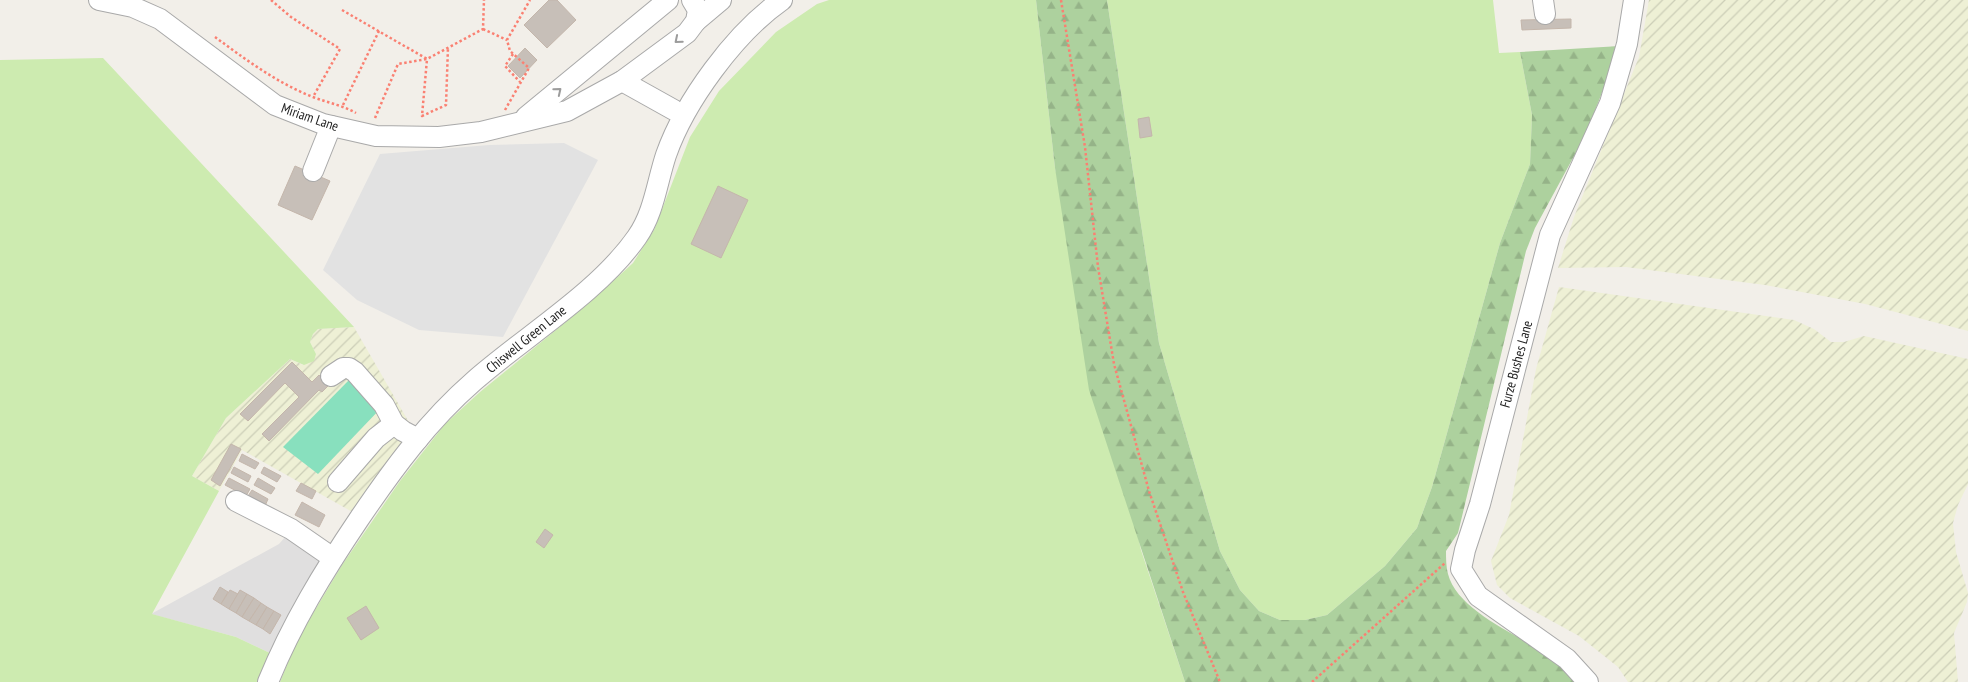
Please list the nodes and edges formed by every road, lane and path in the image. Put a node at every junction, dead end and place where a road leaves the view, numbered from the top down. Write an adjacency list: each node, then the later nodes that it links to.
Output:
1 (99, 0): 28 (street, Miriam Lane)
2 (271, 0): 22 (path)
3 (484, 0): 13 (path)
4 (530, 0): 16 (path)
5 (668, 0): 27 (street, one-way to 5)
6 (692, 0): 12 (street)
7 (721, 0): 12 (street, Miriam Lane)
8 (782, 0): 32 (street, Chiswell Green Lane)
9 (1062, 0): 38 (path)
10 (1634, 0): 35 (street, Furze Bushes Lane)
11 (342, 10): 14 (path)
12 (696, 22): 20 (street, Miriam Lane, one-way to 20)
13 (484, 28): 16 (path); 17 (path)
14 (379, 31): 19 (path); 23 (path)
15 (209, 33): 22 (path)
16 (507, 40): 18 (path)
17 (448, 47): 19 (path); 19 (path)
18 (513, 54): 21 (path); 21 (path)
19 (427, 59): 26 (path)
20 (622, 81): 24 (street); 27 (street, Miriam Lane)
21 (520, 82): 27 (path)
22 (313, 97): 23 (path)
23 (342, 105): 25 (path)
24 (674, 110)
25 (358, 114)
26 (373, 124)
27 (512, 124): 28 (street, Miriam Lane)
28 (331, 126): 29 (street)
29 (313, 171)
30 (331, 376): 31 (street)
31 (394, 424): 32 (street); 33 (street)
32 (418, 439): 36 (street, Chiswell Green Lane)
33 (338, 482)
34 (236, 501): 36 (street)
35 (1465, 550): 39 (path); 40 (street, Furze Bushes Lane)
36 (333, 558): 37 (street, Chiswell Green Lane)
37 (268, 682)
38 (1220, 682)
39 (1312, 682)
40 (1588, 682)

